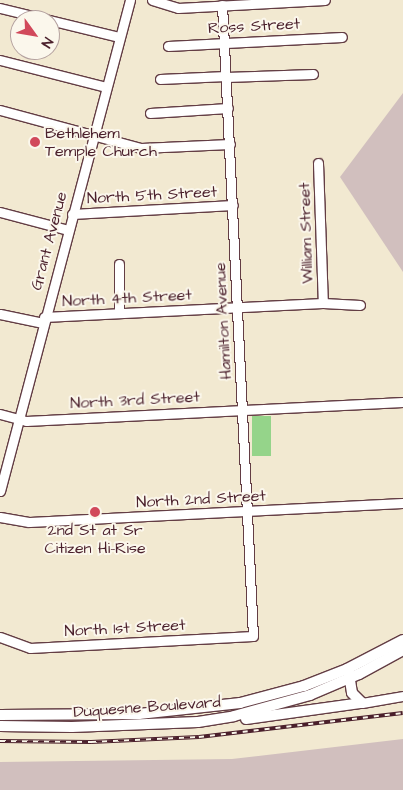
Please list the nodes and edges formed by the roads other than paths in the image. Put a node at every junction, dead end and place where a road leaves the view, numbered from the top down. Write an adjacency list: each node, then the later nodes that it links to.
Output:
1 (130, 0): 7 (street, Grant Avenue)
2 (152, 0): 5 (street)
3 (304, 0): 4 (street); 5 (street)
4 (326, 0)
5 (222, 5): 9 (street, Hamilton Avenue)
6 (0, 8): 7 (street)
7 (119, 37): 15 (street, Grant Avenue)
8 (342, 37): 9 (street, Ross Street)
9 (224, 42): 10 (street, Ross Street); 13 (street, Hamilton Avenue)
10 (168, 46)
11 (0, 60): 15 (street)
12 (312, 74): 13 (street)
13 (226, 76): 14 (street); 16 (street, Hamilton Avenue)
14 (160, 79)
15 (106, 87): 19 (street, Grant Avenue)
16 (228, 108): 18 (street); 20 (street, Hamilton Avenue)
17 (0, 110): 19 (street)
18 (150, 113)
19 (96, 136): 20 (street); 24 (street, Grant Avenue)
20 (230, 144): 22 (street, Hamilton Avenue)
21 (318, 163): 27 (street, William Street)
22 (233, 205): 24 (street, North 5th Street); 29 (street, Hamilton Avenue)
23 (0, 212): 25 (street)
24 (72, 214): 25 (street, Grant Avenue)
25 (68, 230): 32 (street, Grant Avenue)
26 (119, 264): 30 (street)
27 (323, 303): 28 (street, North 4th Street); 29 (street, North 4th Street)
28 (360, 305)
29 (238, 308): 30 (street, North 4th Street); 34 (street, Hamilton Avenue)
30 (119, 313): 32 (street, North 4th Street)
31 (0, 314): 32 (street, North 4th Street)
32 (44, 320): 36 (street, Grant Avenue)
33 (403, 402): 34 (street, North 3rd Street)
34 (244, 410): 36 (street, North 3rd Street); 39 (street, Hamilton Avenue)
35 (0, 414): 36 (street, North 3rd Street)
36 (18, 419): 37 (street, Grant Avenue)
37 (0, 491)
38 (403, 503): 39 (street, North 2nd Street)
39 (248, 512): 40 (street, North 2nd Street); 41 (street, Hamilton Avenue)
40 (0, 517)
41 (254, 636): 42 (street, North 1st Street)
42 (0, 638)
43 (403, 640): 45 (main road, Duquesne Boulevard)
44 (403, 650): 45 (main road, Duquesne Boulevard)
45 (349, 674): 47 (main road); 48 (main road, Duquesne Boulevard); 50 (main road, Duquesne Boulevard)
46 (403, 696): 47 (street)
47 (362, 703): 50 (main road)
48 (186, 710): 49 (main road, Duquesne Boulevard); 50 (main road)
49 (0, 715)
50 (198, 722): 51 (main road, Duquesne Boulevard)
51 (0, 726)

